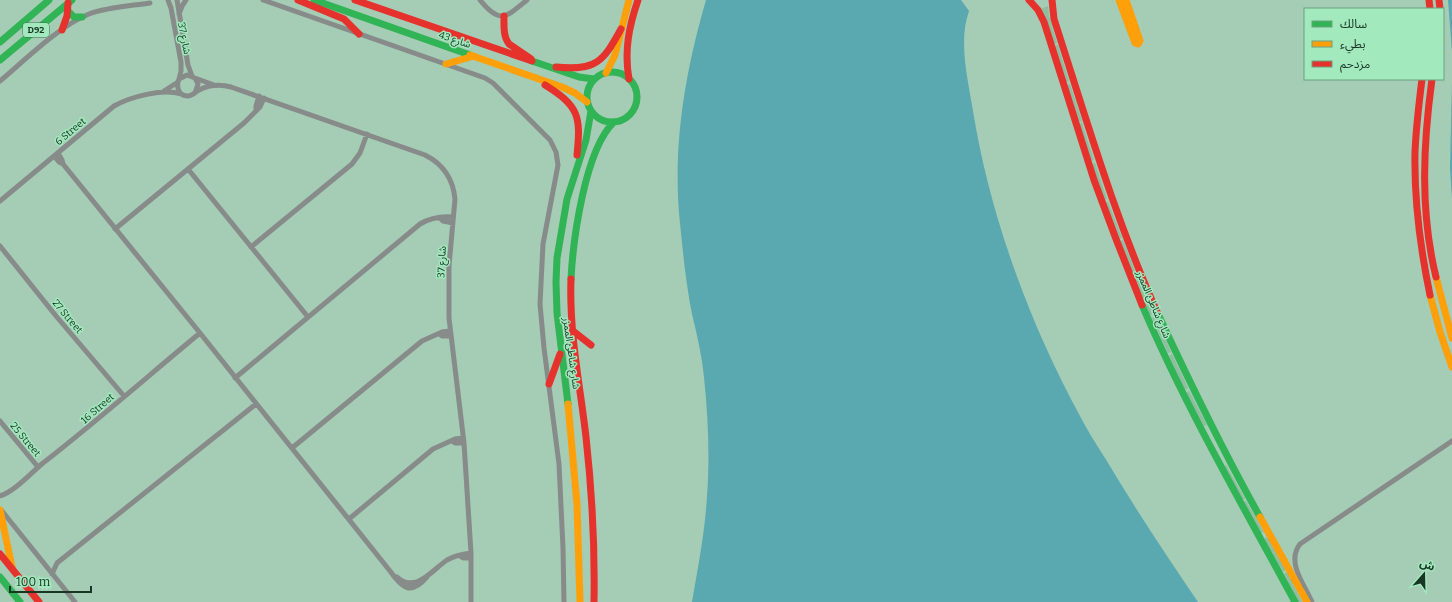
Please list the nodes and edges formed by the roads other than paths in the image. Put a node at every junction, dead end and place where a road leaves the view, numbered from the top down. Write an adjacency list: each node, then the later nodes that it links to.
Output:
1 (49, 0): 26 (main road, D92)
2 (168, 0): 39 (street, شارع 37)
3 (177, 0): 20 (street, شارع 37)
4 (186, 0): 20 (street)
5 (263, 0): 25 (street)
6 (298, 0): 25 (main road)
7 (314, 0): 27 (main road, شارع 43)
8 (354, 0): 29 (main road, شارع 43)
9 (480, 0): 21 (street)
10 (527, 0): 21 (street)
11 (629, 0): 23 (main road)
12 (638, 0): 35 (main road)
13 (1029, 0): 96 (main road, شارع شاطئ الممزر)
14 (1052, 0): 97 (main road, شارع شاطئ الممزر)
15 (1119, 0): 16 (main road)
16 (1126, 0)
17 (70, 2): 19 (main road); 28 (main road, D92)
18 (150, 3): 22 (street)
19 (68, 11): 22 (main road); 24 (main road)
20 (179, 15): 33 (street, شارع 37)
21 (504, 16): 29 (main road)
22 (82, 17): 24 (street)
23 (621, 29): 29 (main road); 31 (main road)
24 (62, 30): 38 (street)
25 (359, 34): 30 (street)
26 (0, 42)
27 (474, 56): 30 (main road); 32 (main road, شارع 43)
28 (0, 60)
29 (536, 63): 34 (main road, شارع 43)
30 (446, 64): 70 (street)
31 (606, 73): 34 (main road); 35 (main road)
32 (531, 76): 46 (main road, شارع 43); 53 (main road)
33 (194, 77): 39 (street); 40 (street, شارع 37); 42 (street)
34 (594, 79): 46 (main road)
35 (629, 79): 49 (main road)
36 (1422, 80): 68 (main road)
37 (1432, 80): 65 (main road)
38 (0, 81)
39 (178, 81): 41 (street); 43 (street)
40 (217, 85): 42 (street, شارع 37); 44 (street, شارع 37)
41 (161, 93): 43 (street); 51 (street, 6 Street)
42 (195, 93): 43 (street)
43 (182, 94)
44 (258, 96): 45 (street, شارع 37); 47 (street)
45 (264, 98): 47 (street); 50 (street, شارع 37)
46 (587, 102): 48 (main road)
47 (256, 110): 52 (street)
48 (590, 111): 49 (main road); 53 (main road, شارع شاطئ الممزر)
49 (614, 122): 62 (main road, شارع شاطئ الممزر)
50 (367, 134): 55 (street, شارع 37); 60 (street)
51 (56, 155): 54 (street, 6 Street); 58 (street)
52 (188, 169): 58 (street); 60 (street)
53 (575, 171): 67 (main road, شارع شاطئ الممزر)
54 (0, 201)
55 (453, 217): 56 (street); 57 (street, شارع 37)
56 (440, 218): 57 (street); 61 (street)
57 (452, 223): 64 (street, شارع 37)
58 (115, 229): 63 (street)
59 (0, 246): 71 (street, 27 Street)
60 (251, 247): 61 (street)
61 (308, 318): 69 (street)
62 (573, 331): 66 (main road); 95 (main road, شارع شاطئ الممزر)
63 (200, 333): 69 (street); 71 (street, 16 Street)
64 (450, 333): 74 (street, شارع 37); 76 (street)
65 (1452, 338)
66 (591, 345)
67 (560, 354): 70 (main road); 94 (main road, شارع شاطئ الممزر)
68 (1452, 367)
69 (235, 378): 72 (street)
70 (549, 384): 93 (street)
71 (124, 396): 77 (street, 16 Street)
72 (256, 404): 76 (street); 84 (street)
73 (0, 421): 77 (street, 25 Street)
74 (463, 441): 81 (street); 83 (street, شارع 37)
75 (1452, 441): 98 (street)
76 (292, 448): 81 (street)
77 (38, 467): 78 (street, 16 Street)
78 (2, 496): 79 (street, 16 Street)
79 (0, 502)
80 (0, 509): 85 (street); 86 (main road)
81 (349, 519): 83 (street)
82 (0, 554): 86 (main road)
83 (471, 556): 92 (street, شارع 37)
84 (57, 563): 85 (street); 87 (street)
85 (45, 564): 87 (street)
86 (13, 570): 90 (main road)
87 (52, 574): 91 (street)
88 (0, 577): 89 (main road)
89 (20, 602)
90 (39, 602)
91 (75, 602)
92 (471, 602)
93 (564, 602)
94 (580, 602)
95 (594, 602)
96 (1294, 602)
97 (1307, 602)
98 (1312, 602)

